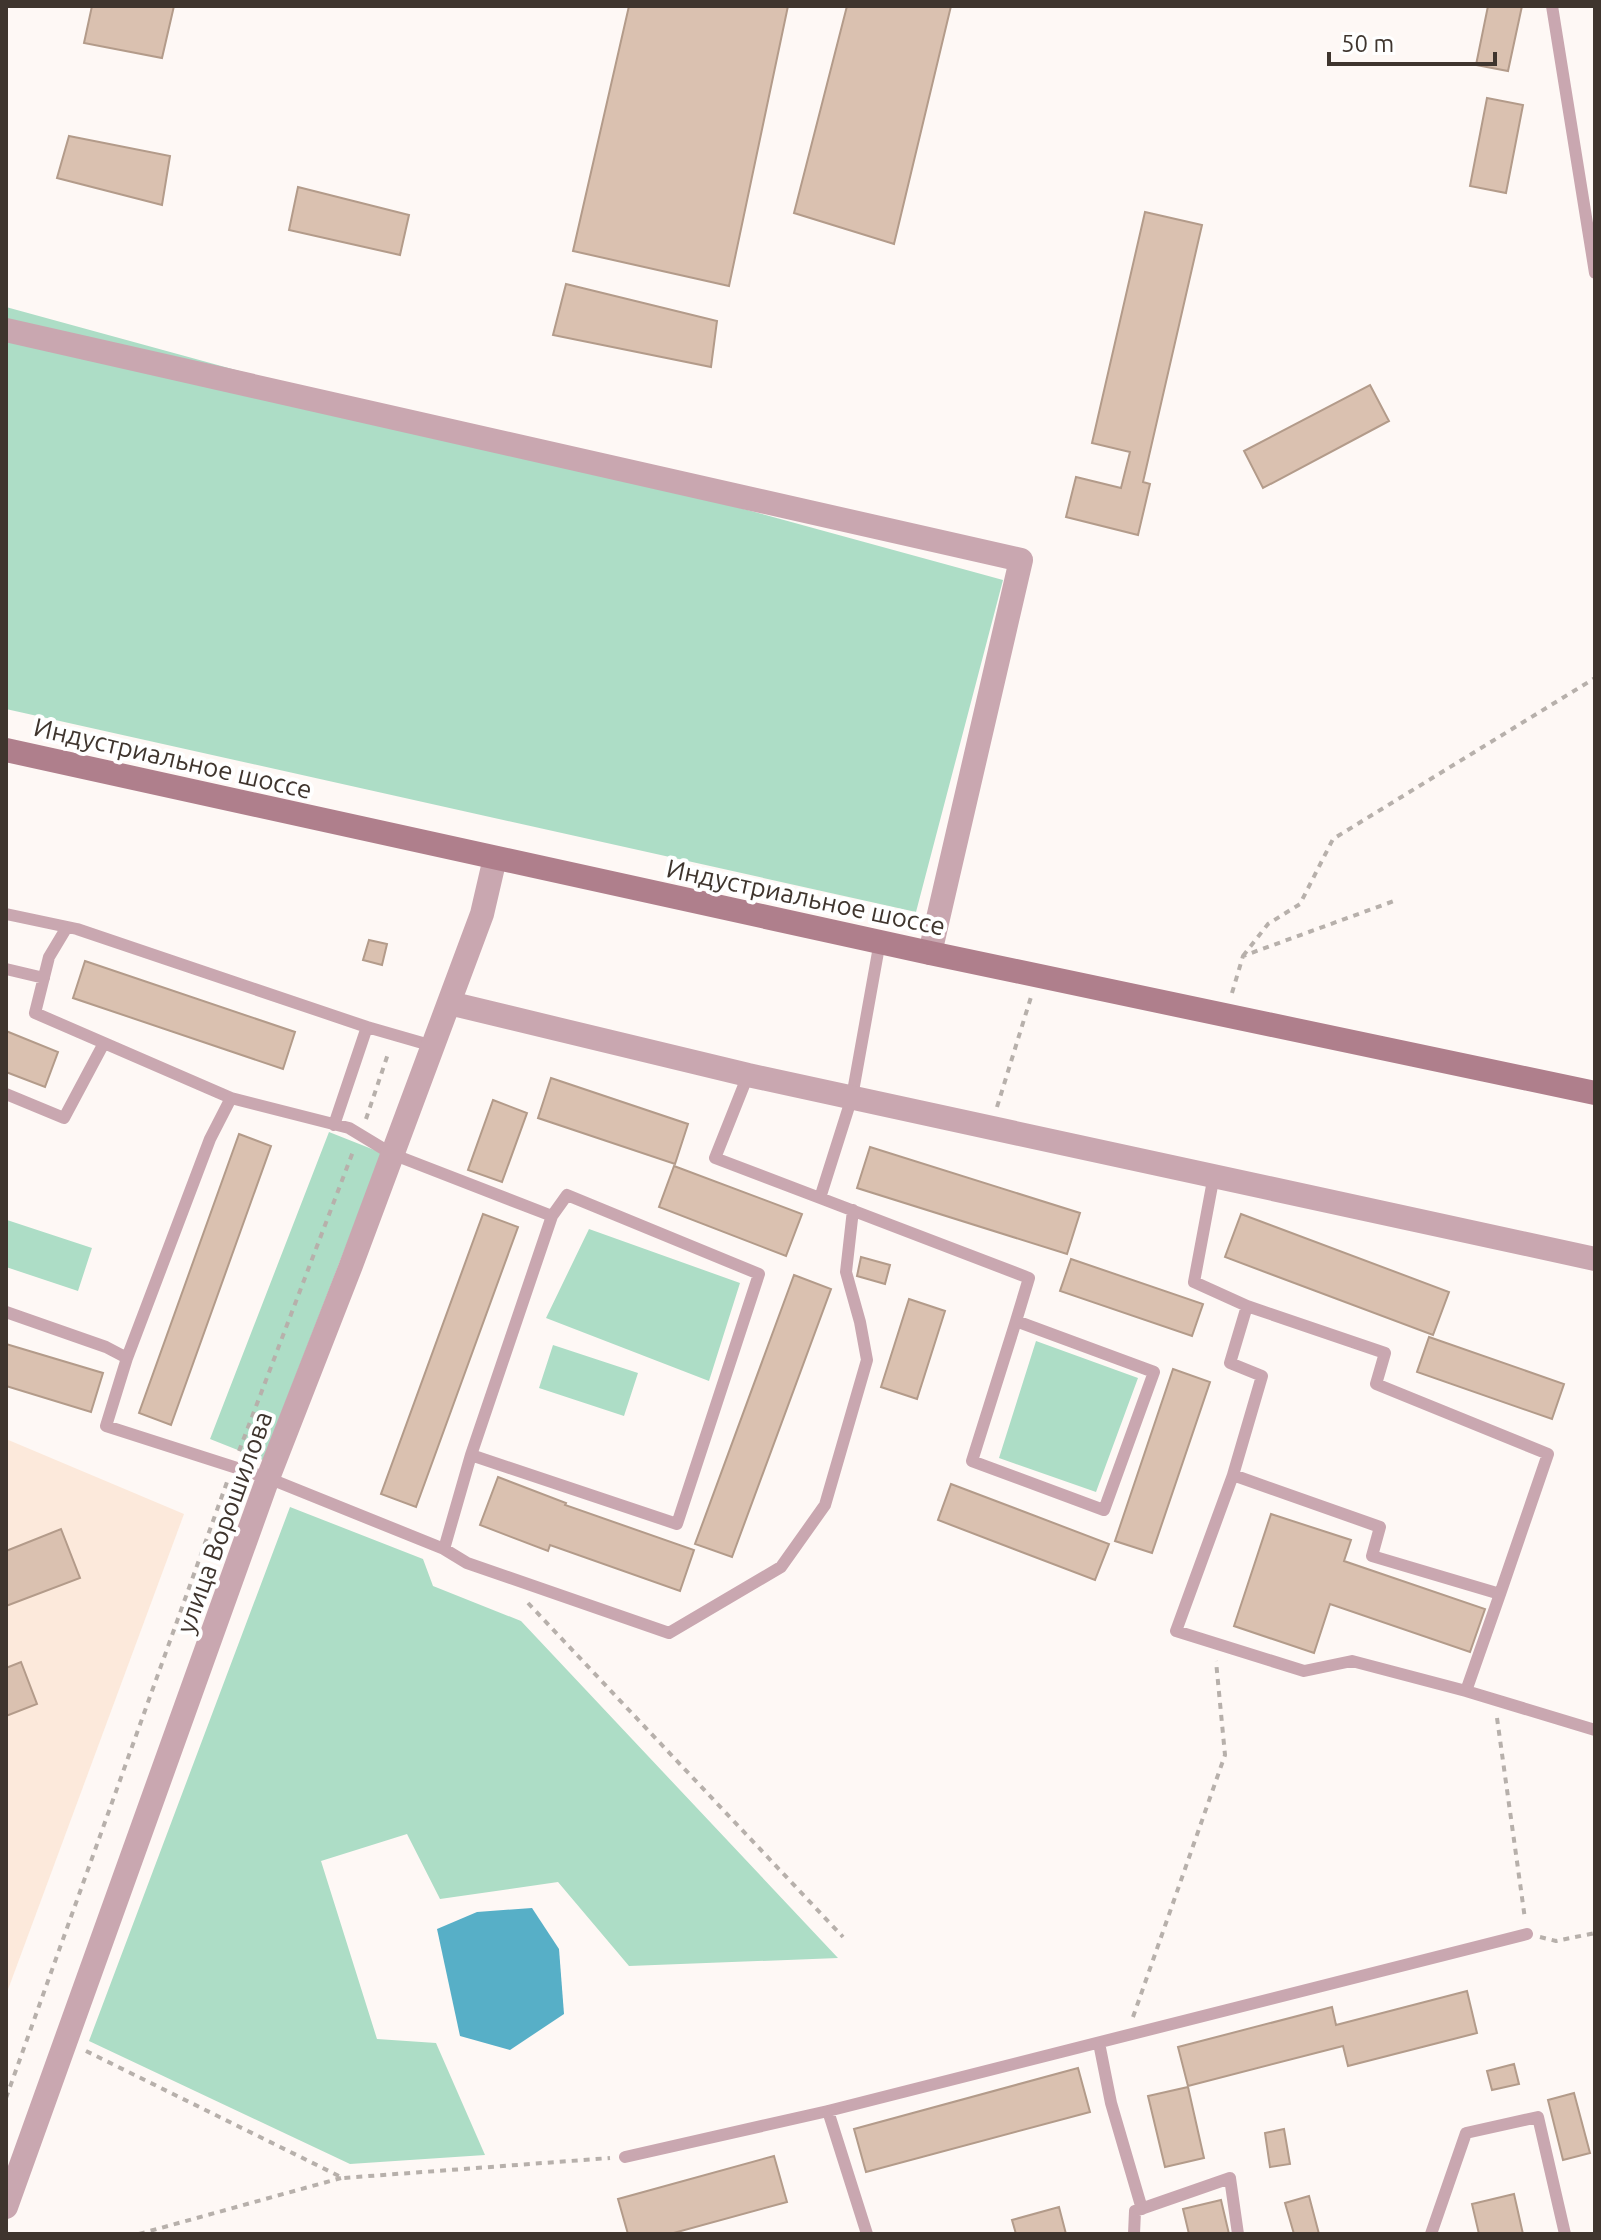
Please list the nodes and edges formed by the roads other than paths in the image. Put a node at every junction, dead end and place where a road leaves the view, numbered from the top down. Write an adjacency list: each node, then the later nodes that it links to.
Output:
1 (1552, 6): 2 (lane)
2 (1595, 273)
3 (6, 330): 9 (street)
4 (6, 750): 5 (main road, Индустриальное шоссе)
5 (495, 858): 8 (main road, Индустриальное шоссе); 12 (street, улица Ворошилова)
6 (6, 914): 7 (lane)
7 (67, 927): 11 (lane); 13 (lane)
8 (880, 941): 9 (main road, Индустриальное шоссе); 19 (lane)
9 (930, 953): 17 (main road, Индустриальное шоссе)
10 (6, 969): 11 (lane)
11 (44, 978): 14 (lane)
12 (449, 1003): 15 (street, улица Ворошилова); 16 (street)
13 (367, 1027): 15 (lane); 21 (lane)
14 (104, 1043): 18 (lane); 20 (lane)
15 (433, 1046): 22 (street, улица Ворошилова)
16 (748, 1075): 19 (street); 24 (lane)
17 (1595, 1093)
18 (6, 1094)
19 (852, 1097): 23 (street); 24 (lane)
20 (231, 1098): 21 (lane); 31 (lane)
21 (334, 1125): 22 (lane)
22 (392, 1154): 26 (lane); 34 (street, улица Ворошилова)
23 (1214, 1175): 27 (street); 28 (lane)
24 (820, 1198): 25 (lane)
25 (853, 1210): 30 (lane); 35 (lane)
26 (552, 1216): 32 (lane); 32 (lane)
27 (1595, 1259)
28 (1247, 1306): 33 (lane); 36 (lane)
29 (6, 1312): 31 (lane)
30 (1016, 1321): 30 (lane)
31 (127, 1358): 34 (lane)
32 (471, 1455): 35 (lane)
33 (1233, 1475): 36 (lane); 37 (lane)
34 (268, 1478): 35 (lane); 43 (street, улица Ворошилова)
35 (444, 1549)
36 (1500, 1594): 37 (lane)
37 (1466, 1691): 38 (lane)
38 (1595, 1730)
39 (1527, 1934): 40 (lane)
40 (1099, 2043): 41 (lane); 44 (lane)
41 (828, 2111): 42 (lane); 45 (lane)
42 (625, 2157)
43 (6, 2207)
44 (1142, 2209): 46 (lane); 47 (lane)
45 (867, 2234)
46 (1134, 2234)
47 (1238, 2234)
48 (1431, 2234): 49 (lane)
49 (1565, 2234)

